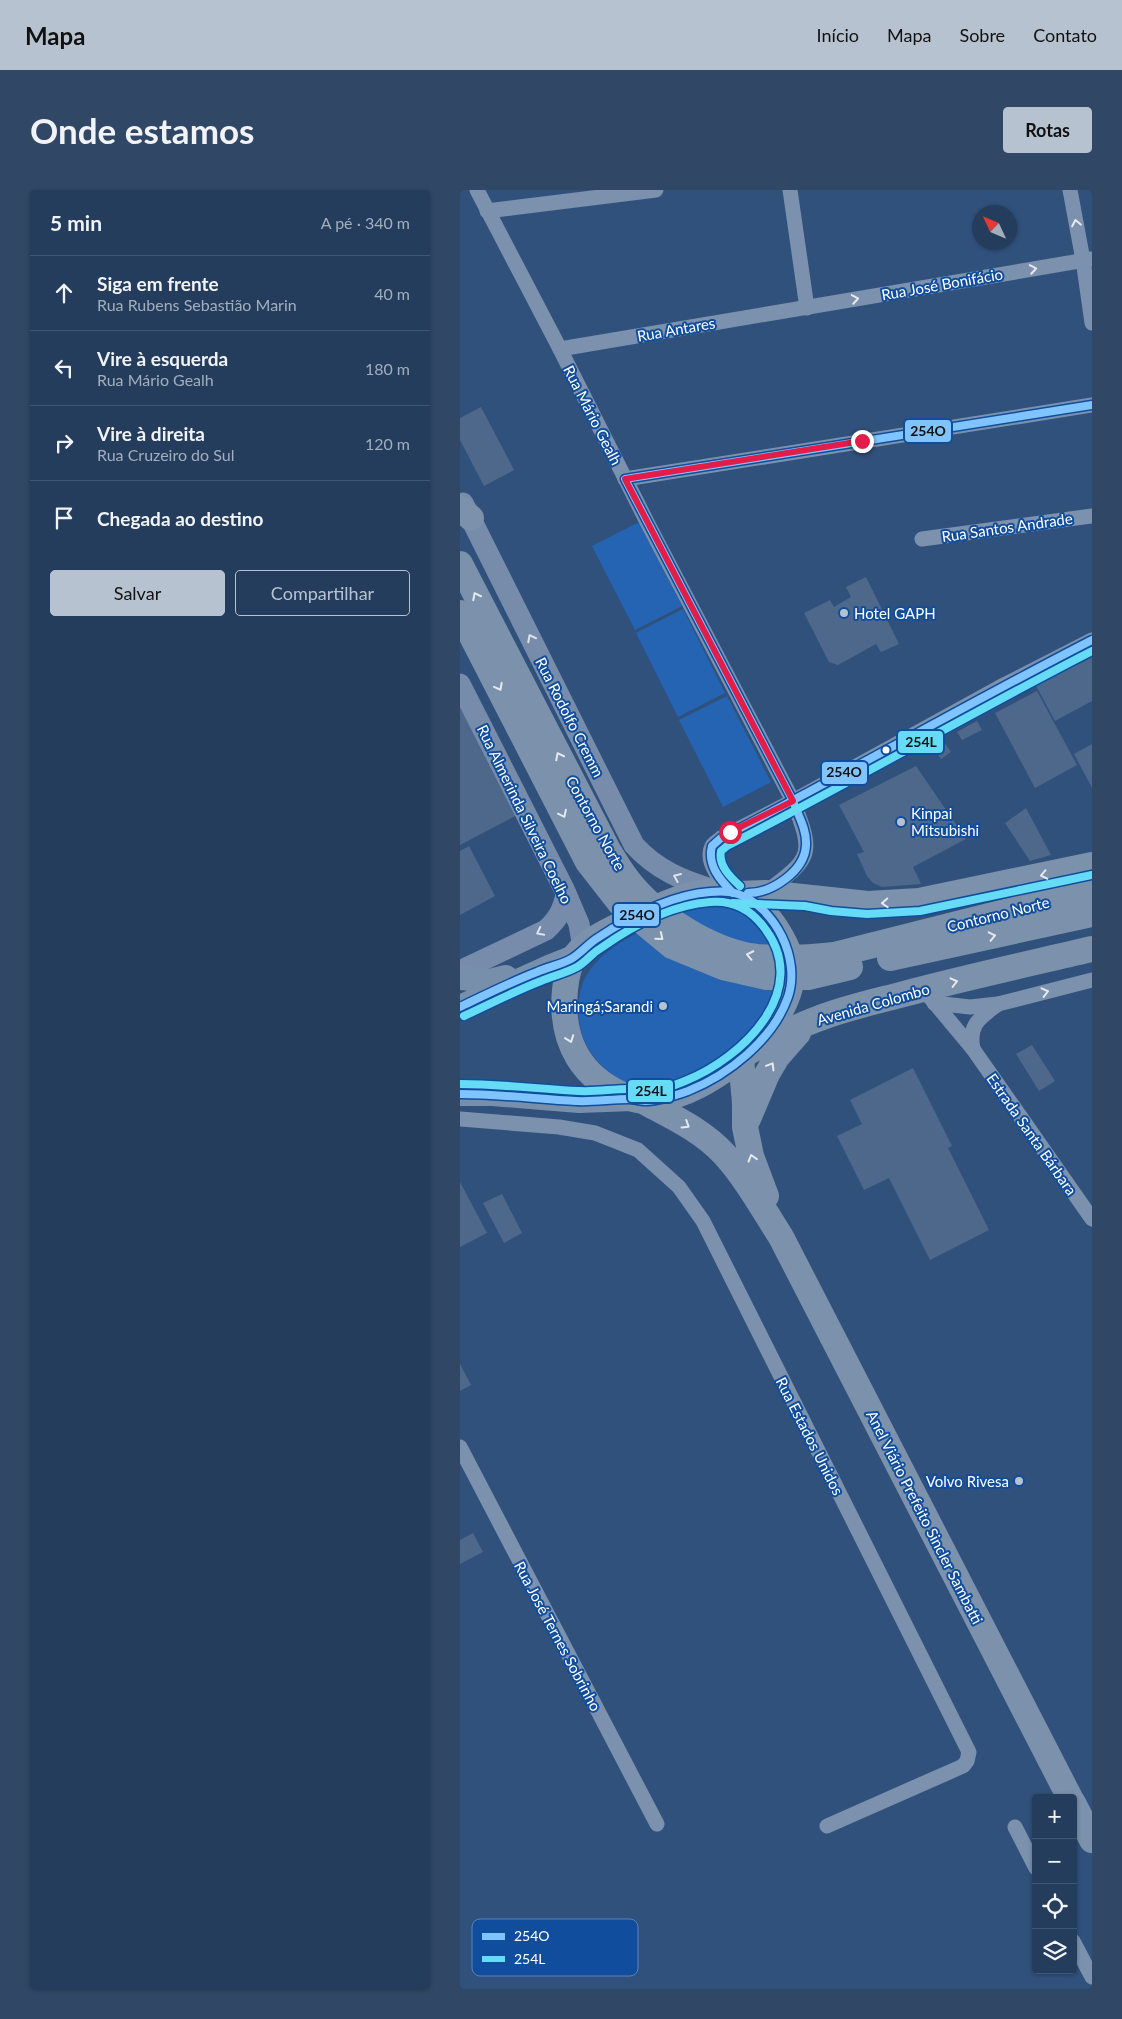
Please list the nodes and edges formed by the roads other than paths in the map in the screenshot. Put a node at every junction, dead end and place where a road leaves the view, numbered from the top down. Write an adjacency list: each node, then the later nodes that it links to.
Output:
1 (477, 190): 5 (street, Rua Mário Gealh)
2 (656, 190): 5 (street)
3 (790, 190): 7 (street)
4 (1070, 190): 6 (street, one-way to 4)
5 (487, 211): 9 (street, Rua Mário Gealh)
6 (1088, 260): 7 (street, Rua José Bonifácio, one-way to 6); 8 (street)
7 (800, 309): 9 (street, Rua Antares)
8 (1092, 323)
9 (560, 349): 11 (street, Rua Mário Gealh)
10 (1092, 405): 11 (street)
11 (625, 479): 19 (street, Rua Mário Gealh)
12 (464, 508): 22 (street, Rua Rodolfo Cremm, one-way to 12)
13 (1092, 516): 14 (street, Rua Santos Andrade)
14 (922, 539)
15 (460, 564): 21 (highway, Contorno Norte, one-way to 15)
16 (460, 613): 25 (highway, Contorno Norte, one-way to 25)
17 (1092, 640): 19 (street)
18 (460, 684): 24 (street, Rua Almerinda Silveira Coelho)
19 (793, 801): 22 (street); 23 (street, Rua Mário Gealh)
20 (1092, 865): 23 (highway, one-way to 23)
21 (1092, 890)
22 (730, 891): 23 (highway); 27 (highway); 39 (highway)
23 (765, 893)
24 (566, 894): 27 (street, Rua Almerinda Silveira Coelho); 31 (street, one-way to 31)
25 (1092, 914)
26 (1092, 949): 28 (highway, Avenida Colombo)
27 (578, 952): 30 (main road); 41 (highway, Anel Viário Prefeito Sincler Sambatti, one-way to 41)
28 (1066, 955): 29 (highway); 34 (highway, Avenida Colombo, one-way to 28)
29 (1092, 957)
30 (549, 967): 32 (main road); 36 (main road)
31 (460, 971)
32 (460, 978)
33 (1092, 980): 35 (street, one-way to 33)
34 (928, 996): 35 (street); 37 (highway, Avenida Colombo); 38 (street, Estrada Santa Bárbara)
35 (998, 1004): 38 (street)
36 (460, 1007)
37 (806, 1023): 39 (highway, Avenida Colombo); 43 (highway, one-way to 37)
38 (973, 1049): 44 (street, Estrada Santa Bárbara)
39 (746, 1054): 41 (highway, Avenida Colombo); 43 (highway, Anel Viário Prefeito Sincler Sambatti)
40 (460, 1094): 41 (main road, Avenida Colombo)
41 (638, 1100): 45 (highway, Anel Viário Prefeito Sincler Sambatti, one-way to 45)
42 (460, 1119): 50 (street, Rua Estados Unidos)
43 (745, 1127): 45 (highway, Anel Viário Prefeito Sincler Sambatti, one-way to 43)
44 (1092, 1219)
45 (781, 1237): 47 (highway, Anel Viário Prefeito Sincler Sambatti)
46 (460, 1447): 49 (street, Rua José Ternes Sobrinho)
47 (1068, 1794)
48 (1077, 1812): 52 (highway)
49 (657, 1824)
50 (827, 1826)
51 (1015, 1827): 53 (street)
52 (1092, 1840)
53 (1032, 1860)
54 (1077, 1949): 55 (street)
55 (1092, 1977)

